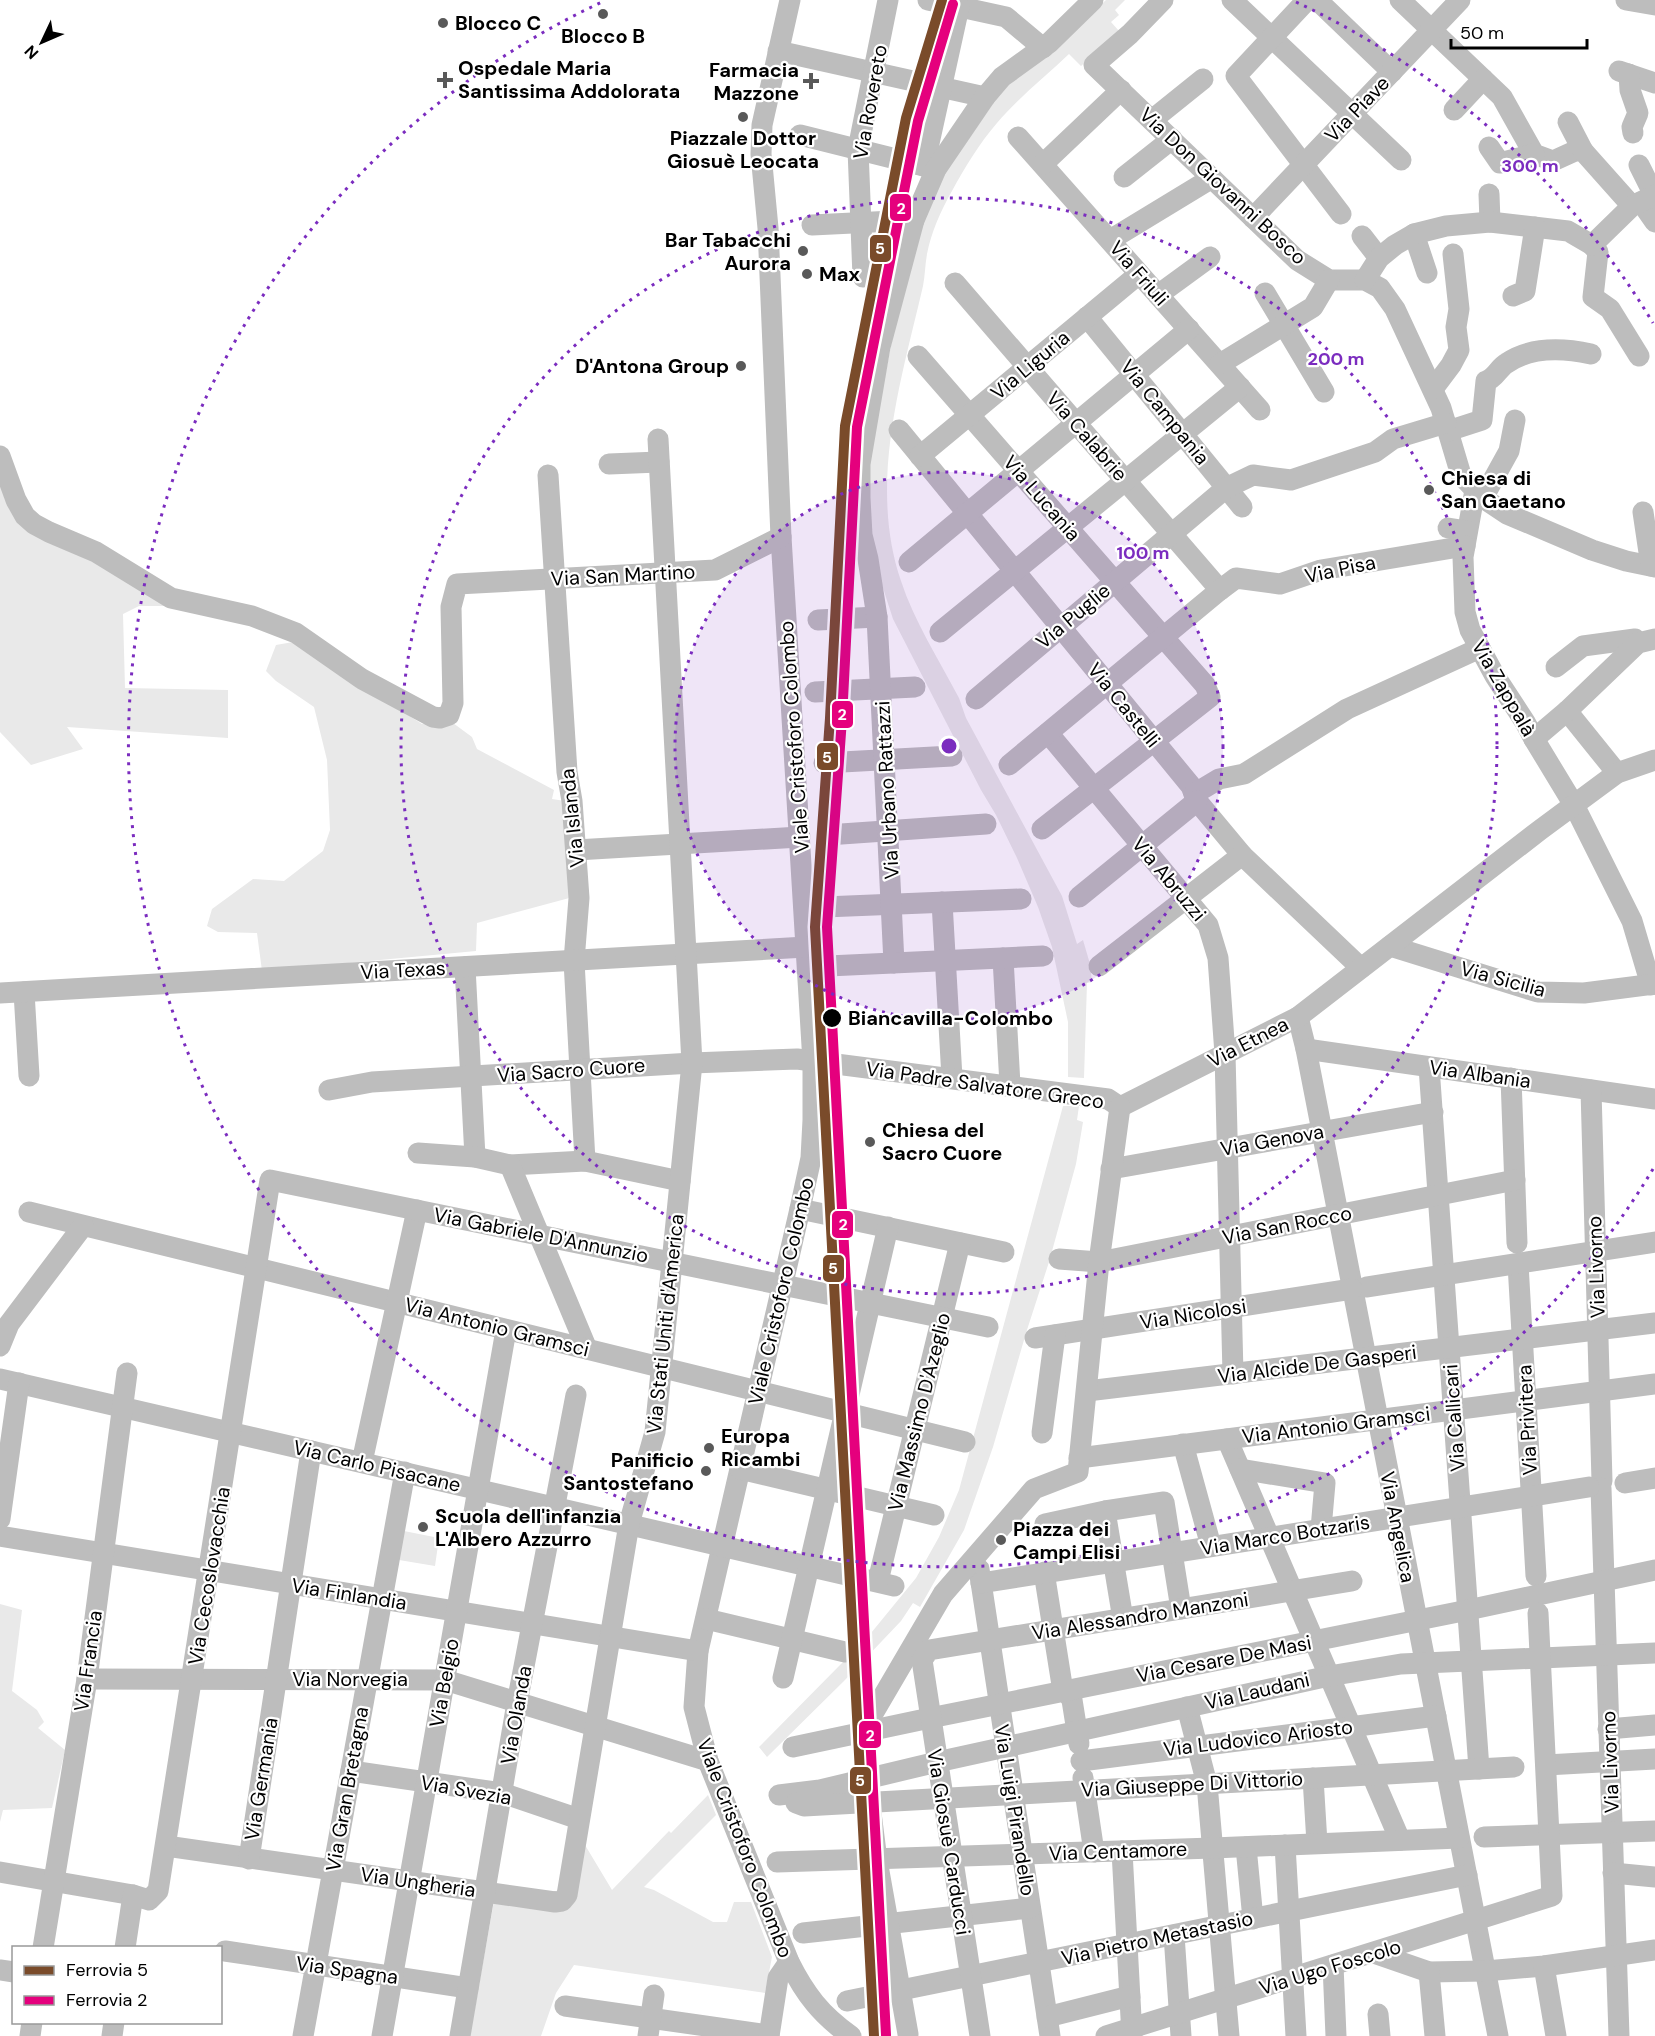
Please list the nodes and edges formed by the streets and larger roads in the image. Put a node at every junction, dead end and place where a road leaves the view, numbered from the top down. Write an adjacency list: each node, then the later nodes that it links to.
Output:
1 (790, 0): 17 (street, Viale Cristoforo Colombo)
2 (888, 0): 18 (street, Via Rovereto)
3 (928, 0): 13 (street)
4 (1093, 0): 16 (street)
5 (1162, 0): 24 (street, Via Don Giovanni Bosco)
6 (1232, 0): 15 (street)
7 (1307, 0): 15 (street)
8 (1317, 0): 19 (street)
9 (1400, 0): 14 (street)
10 (1460, 0): 14 (street, Via Piave)
11 (1626, 0): 12 (street)
12 (1655, 5)
13 (959, 7): 16 (street); 23 (street)
14 (1432, 30): 19 (street, Via Piave); 21 (street)
15 (1272, 38): 27 (street); 40 (street)
16 (1043, 48): 25 (street)
17 (778, 51): 18 (street); 106 (street, Viale Cristoforo Colombo)
18 (874, 72): 23 (street); 35 (street, Via Rovereto)
19 (1392, 72): 27 (street, Via Piave)
20 (1203, 79): 28 (street)
21 (1483, 79): 26 (street); 37 (street)
22 (1655, 82): 30 (street)
23 (942, 87): 25 (street); 42 (street)
24 (1121, 90): 28 (street, Via Don Giovanni Bosco); 39 (street)
25 (985, 97): 42 (street)
26 (1454, 110)
27 (1352, 113): 38 (street); 40 (street, Via Piave)
28 (1152, 120): 33 (street, Via Don Giovanni Bosco)
29 (1568, 122): 36 (street)
30 (1634, 133)
31 (800, 135): 35 (street)
32 (1018, 137): 39 (street, Via Friuli)
33 (1172, 139): 43 (street); 44 (street, Via Don Giovanni Bosco)
34 (1489, 147): 37 (street)
35 (858, 149): 42 (street); 50 (street, Via Rovereto)
36 (1583, 151): 37 (street); 46 (street)
37 (1534, 154)
38 (1401, 160)
39 (1043, 164): 57 (street, Via Friuli)
40 (1303, 165): 47 (street); 48 (street, Via Piave)
41 (1639, 165): 46 (street)
42 (930, 168): 49 (street, Via Urbano Rattazzi)
43 (1124, 177)
44 (1212, 178): 48 (street, Via Don Giovanni Bosco); 57 (street)
45 (1489, 194): 51 (street)
46 (1645, 200): 52 (street); 58 (street)
47 (1341, 214)
48 (1253, 218): 65 (street, Via Don Giovanni Bosco)
49 (914, 220): 50 (street); 114 (street, Via Urbano Rattazzi)
50 (861, 222): 53 (street); 64 (street, Via Rovereto)
51 (1490, 222): 54 (street); 55 (street)
52 (1655, 222)
53 (812, 225)
54 (1535, 228): 58 (street); 70 (street)
55 (1414, 234): 61 (street); 62 (street)
56 (1362, 236): 61 (street)
57 (1110, 240): 63 (street, Via Friuli)
58 (1592, 245): 76 (street)
59 (1452, 254): 81 (street)
60 (1210, 256): 69 (street)
61 (1379, 258): 66 (street)
62 (1426, 273)
63 (1139, 274): 69 (street, Via Friuli); 71 (street, Via Liguria)
64 (864, 277)
65 (1329, 280): 66 (street); 72 (street)
66 (1365, 280): 81 (street)
67 (955, 283): 78 (street, Via Calabrie)
68 (1265, 293): 72 (street)
69 (1158, 295): 73 (street, Via Friuli)
70 (1513, 296)
71 (1087, 317): 78 (street, Via Liguria); 79 (street, Via Campania)
72 (1284, 325): 77 (street); 82 (street)
73 (1189, 329): 77 (street, Via Friuli); 79 (street)
74 (1592, 354): 87 (street, Via Puglie)
75 (918, 356): 84 (street, Via Lucania)
76 (1639, 356)
77 (1220, 364): 80 (street, Via Friuli)
78 (1027, 367): 84 (street, Via Liguria); 86 (street, Via Calabrie)
79 (1134, 375): 86 (street); 89 (street, Via Campania)
80 (1240, 387): 83 (street, Via Friuli); 89 (street)
81 (1433, 389): 87 (street)
82 (1324, 392)
83 (1260, 410)
84 (970, 415): 92 (street, Via Liguria); 95 (street, Via Lucania)
85 (1515, 420): 99 (street, Via Zappalà)
86 (1076, 423): 95 (street); 97 (street, Via Calabrie)
87 (1447, 427): 98 (street, Via Puglie); 99 (street)
88 (898, 430): 92 (street, Via Castelli)
89 (1183, 434): 97 (street); 98 (street, Via Campania)
90 (658, 439): 93 (street, Via Stati Uniti d'America)
91 (0, 456): 111 (street, Via San Martino)
92 (920, 456): 102 (street, Via Castelli)
93 (659, 462): 94 (street); 110 (street, Via Stati Uniti d'America)
94 (609, 464)
95 (1018, 471): 102 (street); 103 (street, Via Lucania)
96 (548, 475): 111 (street, Via Islanda)
97 (1126, 481): 103 (street); 104 (street, Via Calabrie)
98 (1226, 488): 100 (street, Via Campania); 104 (street, Via Puglie)
99 (1479, 494): 105 (street, Via Zappalà); 108 (street)
100 (1242, 507)
101 (1642, 512): 108 (street)
102 (967, 514): 107 (street); 109 (street, Via Castelli)
103 (1068, 528): 109 (street); 112 (street, Via Lucania)
104 (1171, 534): 112 (street, Via Puglie); 113 (street, Via Calabrie)
105 (1460, 535): 113 (street, Via Pisa); 120 (street, Via Zappalà)
106 (781, 537): 110 (street, Via San Martino); 144 (street, Viale Cristoforo Colombo)
107 (909, 562)
108 (1653, 566)
109 (1015, 572): 116 (street, Via Castelli); 117 (street)
110 (665, 573): 111 (street, Via San Martino); 145 (street, Via Stati Uniti d'America)
111 (555, 579): 147 (street, Via Islanda)
112 (1115, 581): 116 (street, Via Puglie); 118 (street, Via Lucania)
113 (1220, 590): 118 (street, Via Pisa)
114 (877, 617): 115 (street); 124 (street, Via Urbano Rattazzi)
115 (818, 620)
116 (1060, 627): 122 (street, Via Castelli); 126 (street, Via Puglie)
117 (940, 632)
118 (1163, 637): 122 (street, Via Pisa); 130 (street, Via Lucania)
119 (1646, 641): 121 (street); 127 (street)
120 (1480, 648): 129 (street, Via Zappalà); 138 (street)
121 (1556, 667)
122 (1107, 684): 128 (street, Via Pisa); 130 (street, Via Castelli)
123 (915, 687): 124 (street)
124 (882, 688): 125 (street); 132 (street, Via Urbano Rattazzi)
125 (815, 692)
126 (976, 699)
127 (1567, 711): 129 (street); 136 (street)
128 (1047, 733): 135 (street, Via Pisa); 137 (street, Via Abruzzi)
129 (1534, 739): 139 (street, Via Zappalà)
130 (1154, 741): 137 (street); 138 (street, Via Castelli)
131 (952, 756): 132 (street)
132 (885, 759): 134 (street); 142 (street, Via Urbano Rattazzi)
133 (1655, 760): 136 (street, Via Etnea)
134 (824, 763)
135 (1009, 765)
136 (1617, 773): 139 (street, Via Etnea)
137 (1094, 789): 141 (street); 146 (street, Via Abruzzi)
138 (1196, 797): 146 (street); 148 (street, Via Castelli)
139 (1574, 805): 155 (street, Via Etnea); 167 (street, Via Zappalà)
140 (986, 824): 142 (street)
141 (1042, 829)
142 (888, 830): 143 (street); 153 (street, Via Urbano Rattazzi)
143 (827, 835)
144 (800, 837): 145 (street); 156 (street, Viale Cristoforo Colombo)
145 (680, 844): 147 (street); 157 (street, Via Stati Uniti d'America)
146 (1142, 846): 149 (street); 150 (street, Via Abruzzi)
147 (576, 850): 161 (street, Via Islanda)
148 (1242, 855): 150 (street); 166 (street, Via Castelli)
149 (1078, 897)
150 (1185, 898): 164 (street); 172 (street, Via Abruzzi)
151 (1021, 899): 152 (street)
152 (942, 902): 153 (street); 160 (street)
153 (892, 904): 154 (street); 162 (street, Via Urbano Rattazzi)
154 (824, 907)
155 (1390, 946): 166 (street, Via Etnea); 167 (street, Via Sicilia)
156 (806, 947): 157 (street, Via Texas); 173 (street, Viale Cristoforo Colombo)
157 (686, 954): 161 (street, Via Texas); 174 (street, Via Stati Uniti d'America)
158 (1043, 956): 159 (street)
159 (1003, 958): 160 (street); 181 (street)
160 (946, 960): 162 (street); 179 (street)
161 (574, 961): 165 (street, Via Texas); 176 (street, Via Islanda)
162 (894, 963): 163 (street)
163 (828, 966)
164 (1099, 966)
165 (465, 967): 168 (street, Via Texas); 178 (street)
166 (1361, 968): 170 (street, Via Etnea)
167 (1653, 985)
168 (24, 992): 169 (street, Via Texas); 177 (street)
169 (0, 993)
170 (1298, 1017): 171 (street, Via Angelica); 172 (street, Via Etnea)
171 (1306, 1049): 175 (street, Via Albania); 187 (street, Via Angelica)
172 (1225, 1054): 185 (street, Via Etnea); 188 (street, Via Abruzzi)
173 (813, 1062): 174 (street, Via Sacro Cuore); 179 (street, Via Padre Salvatore Greco); 198 (street, Viale Cristoforo Colombo)
174 (692, 1063): 176 (street, Via Sacro Cuore); 196 (street, Via Stati Uniti d'America)
175 (1429, 1066): 180 (street, Via Albania); 186 (street, Via Callicari)
176 (580, 1070): 178 (street, Via Sacro Cuore); 191 (street, Via Islanda)
177 (29, 1076)
178 (471, 1076): 182 (street, Via Sacro Cuore); 190 (street)
179 (952, 1078): 181 (street, Via Padre Salvatore Greco)
180 (1511, 1078): 183 (street, Via Albania); 195 (street, Via Privitera)
181 (1010, 1085): 185 (street, Via Padre Salvatore Greco)
182 (329, 1090)
183 (1591, 1090): 184 (street, Via Albania); 208 (street, Via Livorno)
184 (1655, 1099)
185 (1120, 1107): 193 (street)
186 (1433, 1112): 187 (street, Via Genova); 197 (street, Via Callicari)
187 (1321, 1132): 188 (street, Via Genova); 201 (street, Via Angelica)
188 (1227, 1148): 193 (street, Via Genova); 205 (street, Via Abruzzi)
189 (418, 1153): 190 (street)
190 (475, 1157): 192 (street)
191 (585, 1161): 192 (street); 196 (street)
192 (510, 1165): 204 (street)
193 (1111, 1169): 213 (street)
194 (270, 1180): 199 (street, Via Gabriele D'Annunzio); 214 (street, Via Cecoslovacchia)
195 (1515, 1180): 197 (street, Via San Rocco); 210 (street, Via Privitera)
196 (680, 1181): 212 (street, Via Stati Uniti d'America)
197 (1438, 1195): 201 (street, Via San Rocco); 215 (street, Via Callicari)
198 (800, 1209): 203 (street); 216 (street, Viale Cristoforo Colombo)
199 (417, 1210): 204 (street, Via Gabriele D'Annunzio); 219 (street)
200 (28, 1212): 202 (street, Via Antonio Gramsci)
201 (1337, 1215): 205 (street, Via San Rocco); 217 (street, Via Angelica)
202 (83, 1226): 214 (street, Via Antonio Gramsci); 228 (street)
203 (888, 1227): 207 (street); 218 (street)
204 (539, 1234): 212 (street, Via Gabriele D'Annunzio); 230 (street)
205 (1230, 1236): 213 (street, Via San Rocco); 220 (street, Via Abruzzi)
206 (1655, 1242): 208 (street, Via Nicolosi)
207 (960, 1243): 209 (street); 221 (street, Via Massimo D'Azeglio)
208 (1596, 1251): 210 (street, Via Nicolosi); 226 (street, Via Livorno)
209 (1004, 1252)
210 (1518, 1254): 215 (street, Via Nicolosi); 227 (street, Via Privitera)
211 (1059, 1259): 213 (street, Via San Rocco)
212 (672, 1262): 216 (street, Via Gabriele D'Annunzio); 232 (street, Via Stati Uniti d'America)
213 (1099, 1262): 225 (street)
214 (256, 1268): 219 (street, Via Antonio Gramsci); 247 (street, Via Cecoslovacchia)
215 (1444, 1275): 217 (street, Via Nicolosi); 229 (street, Via Callicari)
216 (783, 1284): 218 (street, Via Gabriele D'Annunzio); 239 (street, Viale Cristoforo Colombo)
217 (1359, 1288): 220 (street, Via Nicolosi); 231 (street, Via Angelica)
218 (870, 1302): 221 (street, Via Gabriele D'Annunzio); 244 (street)
219 (397, 1303): 224 (street, Via Antonio Gramsci); 254 (street)
220 (1231, 1308): 225 (street, Via Nicolosi); 234 (street, Via Abruzzi)
221 (942, 1317): 223 (street, Via Gabriele D'Annunzio); 246 (street, Via Massimo D'Azeglio)
222 (1655, 1323): 226 (street, Via Alcide De Gasperi)
223 (988, 1327)
224 (506, 1330): 230 (street, Via Antonio Gramsci); 261 (street, Via Belgio)
225 (1092, 1330): 237 (street); 248 (street, Via Nicolosi)
226 (1598, 1330): 227 (street, Via Alcide De Gasperi); 238 (street, Via Livorno)
227 (1523, 1339): 229 (street, Via Alcide De Gasperi); 241 (street, Via Privitera)
228 (0, 1346)
229 (1449, 1348): 231 (street, Via Alcide De Gasperi); 243 (street, Via Callicari)
230 (587, 1349): 232 (street, Via Antonio Gramsci)
231 (1365, 1358): 234 (street, Via Alcide De Gasperi); 245 (street, Via Angelica)
232 (662, 1368): 239 (street, Via Antonio Gramsci); 271 (street, Via Stati Uniti d'America)
233 (127, 1373): 242 (street, Via Francia)
234 (1233, 1374): 237 (street, Via Alcide De Gasperi)
235 (9, 1381): 242 (street, Via Carlo Pisacane); 270 (street)
236 (1655, 1384): 238 (street, Via Antonio Gramsci)
237 (1087, 1391): 253 (street)
238 (1600, 1391): 241 (street, Via Antonio Gramsci); 260 (street, Via Livorno)
239 (758, 1392): 244 (street, Via Antonio Gramsci); 255 (street, Viale Cristoforo Colombo)
240 (576, 1395): 264 (street, Via Olanda)
241 (1526, 1401): 243 (street, Via Antonio Gramsci); 263 (street, Via Privitera)
242 (122, 1407): 247 (street, Via Carlo Pisacane); 278 (street, Via Francia)
243 (1454, 1410): 245 (street, Via Antonio Gramsci); 266 (street, Via Callicari)
244 (844, 1413): 246 (street, Via Antonio Gramsci); 262 (street)
245 (1377, 1420): 249 (street, Via Antonio Gramsci); 269 (street, Via Angelica)
246 (915, 1430): 250 (street, Via Antonio Gramsci); 265 (street, Via Massimo D'Azeglio)
247 (231, 1432): 252 (street, Via Carlo Pisacane); 284 (street, Via Cecoslovacchia)
248 (1042, 1433)
249 (1227, 1439): 251 (street, Via Antonio Gramsci); 256 (street)
250 (964, 1442)
251 (1183, 1444): 253 (street, Via Antonio Gramsci); 277 (street)
252 (310, 1450): 254 (street, Via Carlo Pisacane); 290 (street, Via Germania)
253 (1079, 1458): 280 (street)
254 (362, 1462): 257 (street, Via Carlo Pisacane)
255 (740, 1469): 262 (street); 276 (street, Viale Cristoforo Colombo)
256 (1240, 1469): 273 (street); 275 (street)
257 (405, 1472): 261 (street, Via Carlo Pisacane); 293 (street, Via Gran Bretagna)
258 (1655, 1478): 259 (street)
259 (1625, 1483)
260 (1598, 1485): 263 (street, Via Marco Botzaris); 288 (street, Via Livorno)
261 (478, 1489): 264 (street, Via Carlo Pisacane); 296 (street, Via Belgio)
262 (826, 1490): 265 (street); 282 (street)
263 (1531, 1496): 266 (street, Via Marco Botzaris); 286 (street, Via Privitera)
264 (554, 1507): 271 (street, Via Carlo Pisacane); 301 (street, Via Olanda)
265 (896, 1507): 268 (street); 291 (street, Via Massimo D'Azeglio)
266 (1460, 1507): 269 (street, Via Marco Botzaris); 295 (street, Via Callicari)
267 (1105, 1511): 272 (street); 279 (street); 281 (street)
268 (934, 1515)
269 (1396, 1517): 273 (street, Via Marco Botzaris); 300 (street, Via Angelica)
270 (0, 1519)
271 (629, 1524): 276 (street, Via Carlo Pisacane); 303 (street, Via Stati Uniti d'America)
272 (1045, 1524)
273 (1321, 1529): 275 (street, Via Marco Botzaris)
274 (0, 1536): 278 (street, Via Finlandia)
275 (1269, 1537): 277 (street, Via Marco Botzaris); 292 (street)
276 (723, 1546): 282 (street, Via Carlo Pisacane); 298 (street, Viale Cristoforo Colombo)
277 (1211, 1546): 279 (street, Via Marco Botzaris)
278 (103, 1553): 284 (street, Via Finlandia); 317 (street, Via Francia)
279 (1172, 1553): 281 (street, Via Marco Botzaris); 294 (street)
280 (976, 1554): 289 (street, Via Luigi Pirandello); 333 (street)
281 (1114, 1562): 285 (street, Via Marco Botzaris); 299 (street)
282 (809, 1565): 291 (street, Via Carlo Pisacane); 304 (street)
283 (1655, 1570): 288 (street, Via Cesare De Masi)
284 (209, 1571): 290 (street, Via Finlandia); 318 (street, Via Cecoslovacchia)
285 (1044, 1572): 289 (street, Via Marco Botzaris); 302 (street)
286 (1536, 1576)
287 (1352, 1581): 292 (street, Via Alessandro Manzoni)
288 (1604, 1581): 295 (street, Via Cesare De Masi); 311 (street, Via Livorno)
289 (981, 1583): 305 (street, Via Luigi Pirandello)
290 (290, 1584): 293 (street, Via Finlandia); 319 (street, Via Germania)
291 (886, 1584)
292 (1292, 1591): 294 (street, Via Alessandro Manzoni); 306 (street)
293 (382, 1599): 296 (street, Via Finlandia); 320 (street, Via Gran Bretagna)
294 (1181, 1609): 299 (street, Via Alessandro Manzoni)
295 (1468, 1610): 300 (street, Via Cesare De Masi); 313 (street, Via Callicari)
296 (456, 1611): 301 (street, Via Finlandia); 321 (street, Via Belgio)
297 (1538, 1613): 312 (street)
298 (706, 1619): 304 (street); 308 (street, Viale Cristoforo Colombo)
299 (1123, 1619): 302 (street, Via Alessandro Manzoni)
300 (1417, 1620): 306 (street, Via Cesare De Masi); 314 (street, Via Angelica)
301 (532, 1624): 303 (street, Via Finlandia); 323 (street, Via Olanda)
302 (1053, 1630): 305 (street, Via Alessandro Manzoni); 322 (street)
303 (610, 1636): 308 (street, Via Finlandia); 329 (street, Via Stati Uniti d'America)
304 (792, 1639): 309 (street); 316 (street)
305 (990, 1640): 307 (street, Via Alessandro Manzoni); 324 (street, Via Luigi Pirandello)
306 (1314, 1641): 315 (street); 322 (street, Via Cesare De Masi)
307 (929, 1650): 327 (street, Via Giosuè Carducci)
308 (698, 1651): 338 (street, Viale Cristoforo Colombo)
309 (845, 1652)
310 (1655, 1653): 311 (street, Via Laudani)
311 (1606, 1655): 312 (street, Via Laudani); 331 (street, Via Livorno)
312 (1540, 1658): 313 (street, Via Laudani); 342 (street)
313 (1471, 1661): 314 (street, Via Laudani); 344 (street, Via Callicari)
314 (1425, 1663): 315 (street, Via Laudani); 326 (street, Via Angelica)
315 (1329, 1676): 325 (street, Via Laudani); 330 (street)
316 (783, 1678)
317 (87, 1679): 318 (street, Via Norvegia); 381 (street, Via Francia)
318 (193, 1679): 319 (street, Via Norvegia); 366 (street, Via Cecoslovacchia)
319 (276, 1679): 320 (street, Via Norvegia); 373 (street, Via Germania)
320 (367, 1679): 321 (street, Via Norvegia); 345 (street, Via Gran Bretagna)
321 (445, 1680): 323 (street, Via Norvegia); 350 (street, Via Belgio)
322 (1065, 1691): 324 (street, Via Cesare De Masi); 332 (street)
323 (517, 1703): 329 (street, Via Norvegia); 353 (street, Via Olanda)
324 (999, 1705): 327 (street, Via Cesare De Masi); 336 (street, Via Luigi Pirandello)
325 (1187, 1707): 332 (street, Via Laudani); 334 (street)
326 (1436, 1716): 330 (street, Via Ludovico Ariosto); 346 (street, Via Angelica)
327 (930, 1718): 333 (street, Via Cesare De Masi); 340 (street, Via Giosuè Carducci)
328 (1655, 1725): 331 (street)
329 (595, 1726): 338 (street, Via Norvegia); 357 (street, Via Stati Uniti d'America)
330 (1351, 1727): 334 (street, Via Ludovico Ariosto); 347 (street)
331 (1608, 1729): 341 (street, Via Livorno)
332 (1077, 1732): 336 (street, Via Laudani); 339 (street)
333 (861, 1734): 335 (street, Via Cesare De Masi); 349 (street)
334 (1198, 1746): 339 (street, Via Ludovico Ariosto); 351 (street)
335 (793, 1747)
336 (1006, 1748): 340 (street, Via Laudani); 354 (street, Via Luigi Pirandello)
337 (1655, 1759): 341 (street)
338 (708, 1761): 402 (street, Viale Cristoforo Colombo)
339 (1081, 1761): 352 (street)
340 (937, 1762): 349 (street, Via Laudani); 355 (street, Via Giosuè Carducci)
341 (1610, 1762): 342 (street); 358 (street, Via Livorno)
342 (1546, 1765): 360 (street)
343 (1514, 1767): 344 (street, Via Giuseppe Di Vittorio)
344 (1479, 1769): 346 (street, Via Giuseppe Di Vittorio)
345 (351, 1771): 350 (street, Via Svezia); 376 (street, Via Gran Bretagna)
346 (1446, 1771): 347 (street, Via Giuseppe Di Vittorio); 362 (street, Via Angelica)
347 (1372, 1775): 348 (street, Via Giuseppe Di Vittorio); 363 (street)
348 (1313, 1778): 351 (street, Via Giuseppe Di Vittorio); 364 (street)
349 (867, 1779): 356 (street); 356 (street, Via Laudani)
350 (427, 1782): 353 (street, Via Svezia); 382 (street, Via Belgio)
351 (1207, 1784): 352 (street, Via Giuseppe Di Vittorio); 368 (street)
352 (1085, 1790): 354 (street, Via Giuseppe Di Vittorio); 370 (street)
353 (502, 1793): 357 (street, Via Svezia); 383 (street, Via Olanda)
354 (1013, 1794): 355 (street, Via Giuseppe Di Vittorio); 371 (street, Via Luigi Pirandello)
355 (942, 1798): 356 (street, Via Giuseppe Di Vittorio); 372 (street, Via Giosuè Carducci)
356 (870, 1801): 374 (street)
357 (579, 1819): 385 (street, Via Stati Uniti d'America)
358 (1612, 1831): 359 (street); 360 (street); 378 (street, Via Livorno)
359 (1655, 1831)
360 (1549, 1834): 361 (street); 390 (street, Via Ugo Foscolo)
361 (1484, 1837)
362 (1459, 1838): 363 (street, Via Centamore); 379 (street, Via Angelica)
363 (1400, 1840): 364 (street, Via Centamore)
364 (1317, 1843): 365 (street, Via Centamore)
365 (1285, 1845): 367 (street, Via Centamore); 387 (street)
366 (166, 1846): 373 (street, Via Ungheria); 384 (street, Via Cecoslovacchia)
367 (1246, 1846): 368 (street, Via Centamore); 389 (street)
368 (1213, 1848): 369 (street, Via Centamore); 392 (street)
369 (1122, 1851): 370 (street, Via Centamore); 395 (street)
370 (1094, 1852): 371 (street, Via Centamore)
371 (1022, 1855): 372 (street, Via Centamore); 386 (street, Via Luigi Pirandello)
372 (951, 1857): 374 (street, Via Centamore); 388 (street, Via Giosuè Carducci)
373 (249, 1859): 376 (street, Via Ungheria)
374 (877, 1860): 375 (street, Via Centamore); 391 (street)
375 (777, 1862)
376 (333, 1870): 382 (street, Via Ungheria); 405 (street, Via Gran Bretagna)
377 (0, 1872): 381 (street)
378 (1613, 1873): 380 (street); 401 (street, Via Livorno)
379 (1467, 1875): 387 (street, Via Pietro Metastasio); 390 (street, Via Angelica)
380 (1655, 1877)
381 (53, 1881): 384 (street); 396 (street, Via Francia)
382 (409, 1881): 383 (street, Via Ungheria); 409 (street, Via Belgio)
383 (485, 1892): 385 (street, Via Ungheria); 412 (street, Via Olanda)
384 (133, 1895): 397 (street)
385 (562, 1901)
386 (1030, 1908): 388 (street); 403 (street, Via Luigi Pirandello)
387 (1290, 1911): 389 (street, Via Pietro Metastasio); 411 (street)
388 (960, 1916): 391 (street); 410 (street, Via Giosuè Carducci)
389 (1254, 1919): 392 (street, Via Pietro Metastasio)
390 (1475, 1920): 400 (street, Via Ugo Foscolo); 407 (street, Via Angelica)
391 (888, 1924): 393 (street); 413 (street)
392 (1219, 1926): 394 (street, Via Pietro Metastasio); 416 (street)
393 (803, 1934)
394 (1174, 1935): 395 (street, Via Pietro Metastasio); 419 (street)
395 (1127, 1944): 403 (street, Via Pietro Metastasio); 415 (street)
396 (43, 1946)
397 (125, 1946)
398 (1655, 1950): 401 (street)
399 (225, 1951): 405 (street, Via Spagna)
400 (1374, 1953): 404 (street, Via Ugo Foscolo); 408 (street)
401 (1616, 1956): 406 (street); 440 (street, Via Livorno)
402 (789, 1962): 424 (street, Viale Cristoforo Colombo); 429 (street)
403 (1038, 1963): 410 (street, Via Pietro Metastasio); 422 (street, Via Luigi Pirandello)
404 (1333, 1965): 411 (street, Via Ugo Foscolo); 435 (street)
405 (315, 1966): 409 (street, Via Spagna); 426 (street, Via Gran Bretagna)
406 (1544, 1966): 407 (street); 439 (street)
407 (1485, 1971): 408 (street); 438 (street, Via Angelica)
408 (1429, 1972): 437 (street)
409 (392, 1977): 412 (street, Via Spagna); 427 (street, Via Belgio)
410 (970, 1977): 413 (street, Via Pietro Metastasio); 430 (street, Via Giosuè Carducci)
411 (1293, 1978): 416 (street, Via Ugo Foscolo); 434 (street)
412 (468, 1988): 428 (street, Via Olanda)
413 (899, 1990): 417 (street, Via Pietro Metastasio); 425 (street)
414 (654, 1995): 421 (street)
415 (1130, 1996): 422 (street); 423 (street)
416 (1226, 1999): 419 (street, Via Ugo Foscolo); 433 (street)
417 (847, 2001)
418 (565, 2006): 421 (street)
419 (1179, 2013): 423 (street, Via Ugo Foscolo); 432 (street)
420 (1378, 2014): 436 (street)
421 (650, 2027): 429 (street)
422 (1048, 2027)
423 (1132, 2032): 431 (street, Via Ugo Foscolo)
424 (845, 2034)
425 (908, 2034)
426 (303, 2036)
427 (382, 2036)
428 (460, 2036)
429 (769, 2036)
430 (980, 2036)
431 (1106, 2036)
432 (1181, 2036)
433 (1229, 2036)
434 (1296, 2036)
435 (1336, 2036)
436 (1380, 2036)
437 (1435, 2036)
438 (1498, 2036)
439 (1556, 2036)
440 (1619, 2036)

